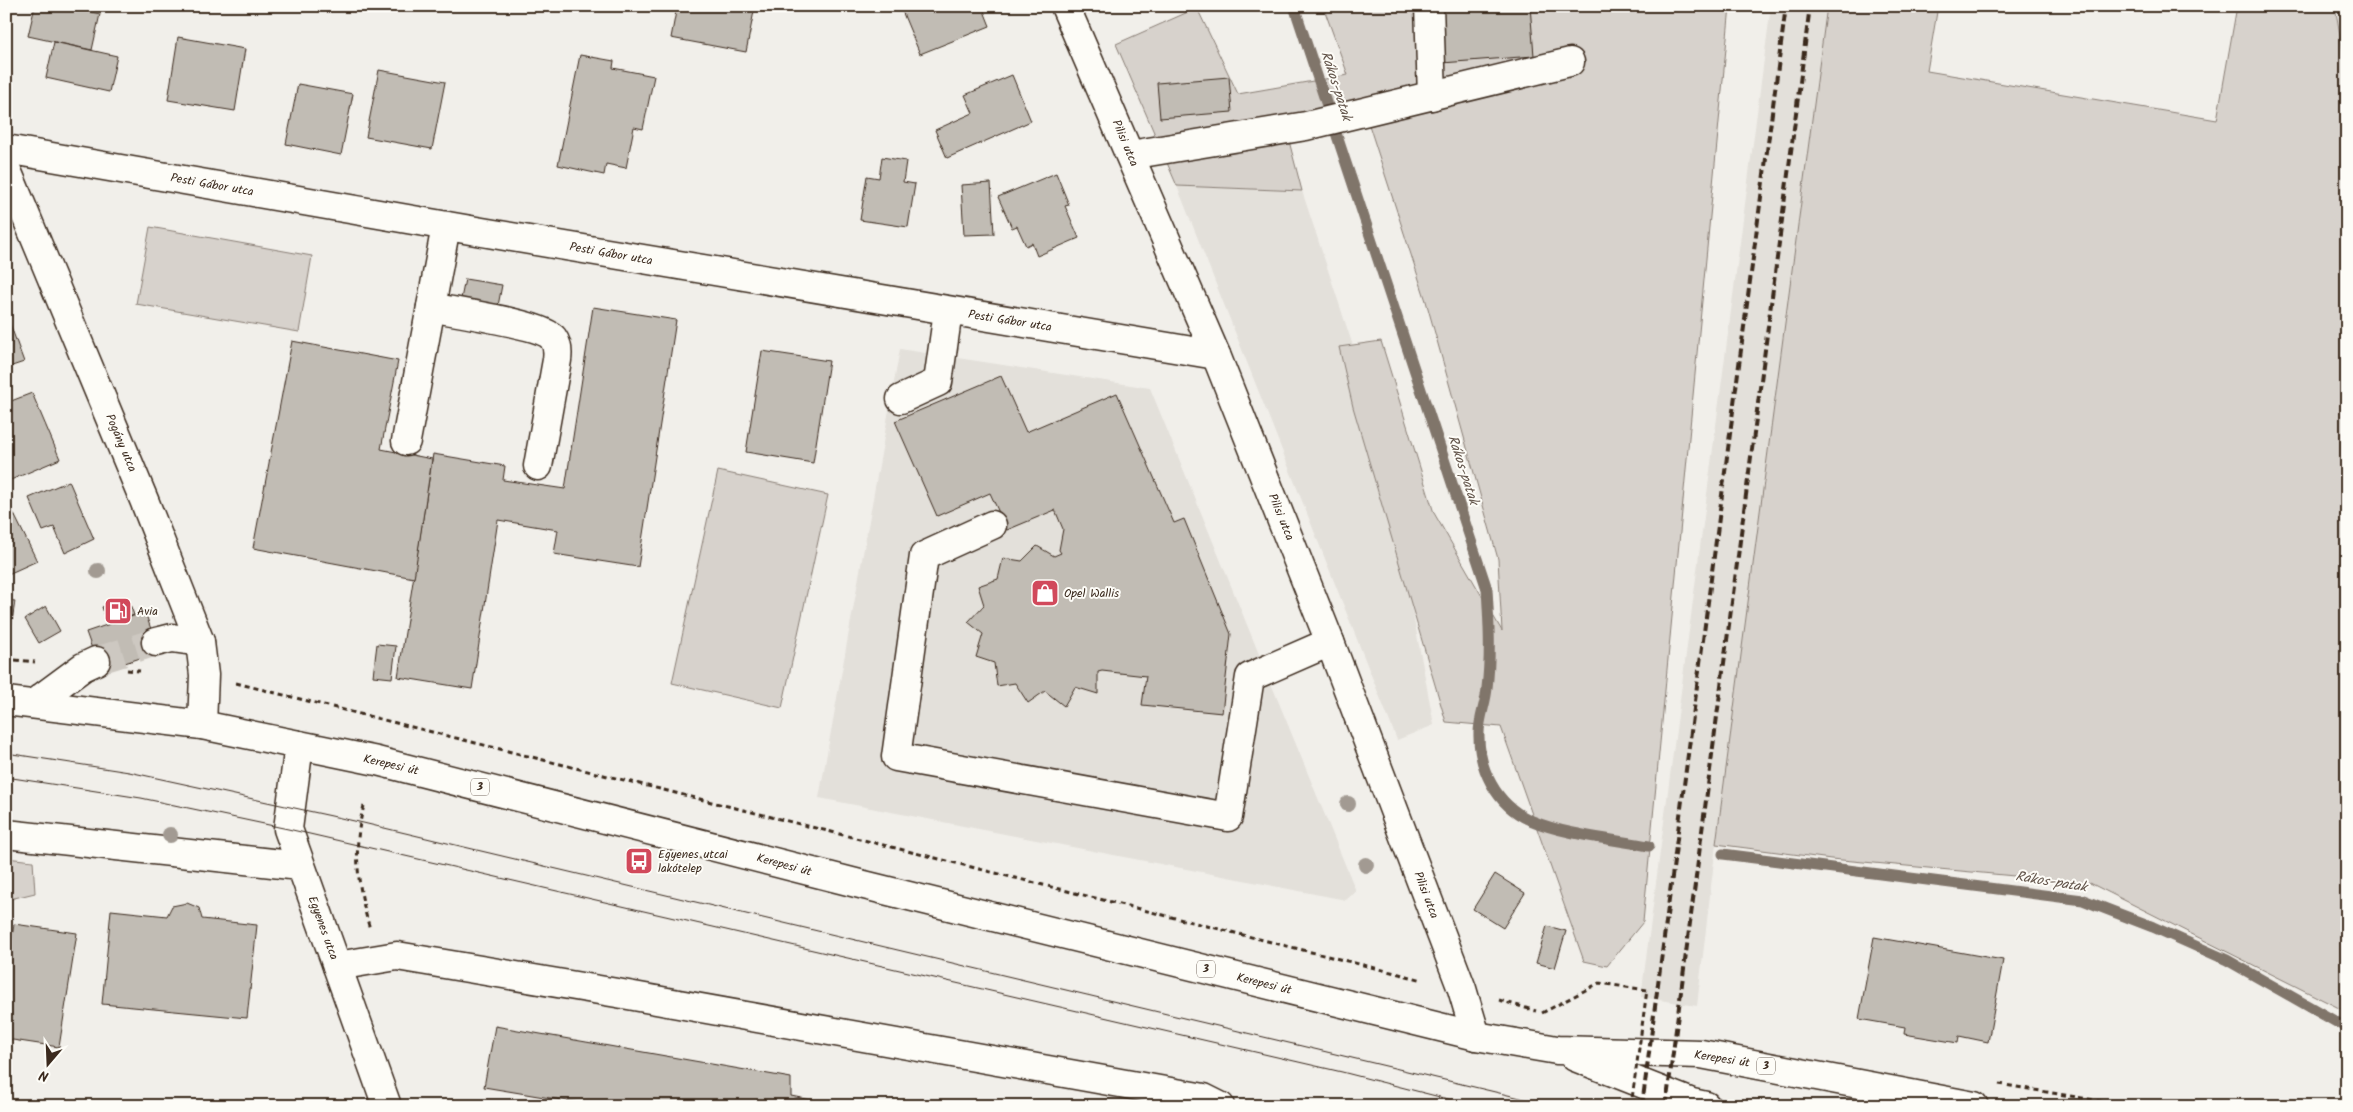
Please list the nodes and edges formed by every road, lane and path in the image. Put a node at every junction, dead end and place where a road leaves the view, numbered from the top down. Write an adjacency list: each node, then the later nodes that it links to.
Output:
1 (1065, 6): 6 (street, Pilisi utca)
2 (1429, 6): 4 (street)
3 (1570, 62): 4 (street)
4 (1432, 96): 6 (street)
5 (6, 148): 8 (street, Pesti Gábor utca)
6 (1130, 155): 11 (street, Pilisi utca)
7 (6, 168): 17 (street, Pogány utca)
8 (446, 226): 9 (street); 10 (street, Pesti Gábor utca)
9 (431, 308): 13 (street); 14 (street)
10 (948, 311): 11 (street, Pesti Gábor utca); 12 (street)
11 (1216, 355): 18 (street, Pilisi utca)
12 (901, 399)
13 (406, 440)
14 (538, 466)
15 (992, 525): 18 (street)
16 (156, 642): 17 (street)
17 (200, 642): 21 (street, Pogány utca)
18 (1330, 642): 31 (street, Pilisi utca)
19 (108, 666): 20 (path); 23 (street)
20 (148, 672)
21 (204, 675): 24 (street, Pogány utca); 31 (path)
22 (6, 701): 23 (street, Kerepesi út / 3)
23 (33, 704): 24 (street, Kerepesi út / 3)
24 (202, 725): 25 (street, Kerepesi út / 3)
25 (299, 745): 28 (street, Egyenes utca); 36 (street, Kerepesi út / 3)
26 (364, 806): 29 (path)
27 (6, 834): 28 (street)
28 (300, 866): 30 (street, Egyenes utca)
29 (379, 958): 30 (street); 40 (street)
30 (337, 966): 39 (street, Egyenes utca)
31 (1462, 990): 32 (path); 36 (street, Pilisi utca)
32 (1542, 1013): 33 (path); 41 (path, bridge)
33 (1551, 1016)
34 (1638, 1032): 35 (path)
35 (1648, 1033)
36 (1476, 1036): 37 (street, Kerepesi út / 3)
37 (1557, 1050): 42 (street, Kerepesi út / 3); 43 (street, Kerepesi út / 3)
38 (1992, 1083): 44 (path)
39 (387, 1106)
40 (1220, 1106)
41 (1631, 1106)
42 (1706, 1106)
43 (1974, 1106)
44 (2128, 1106)

